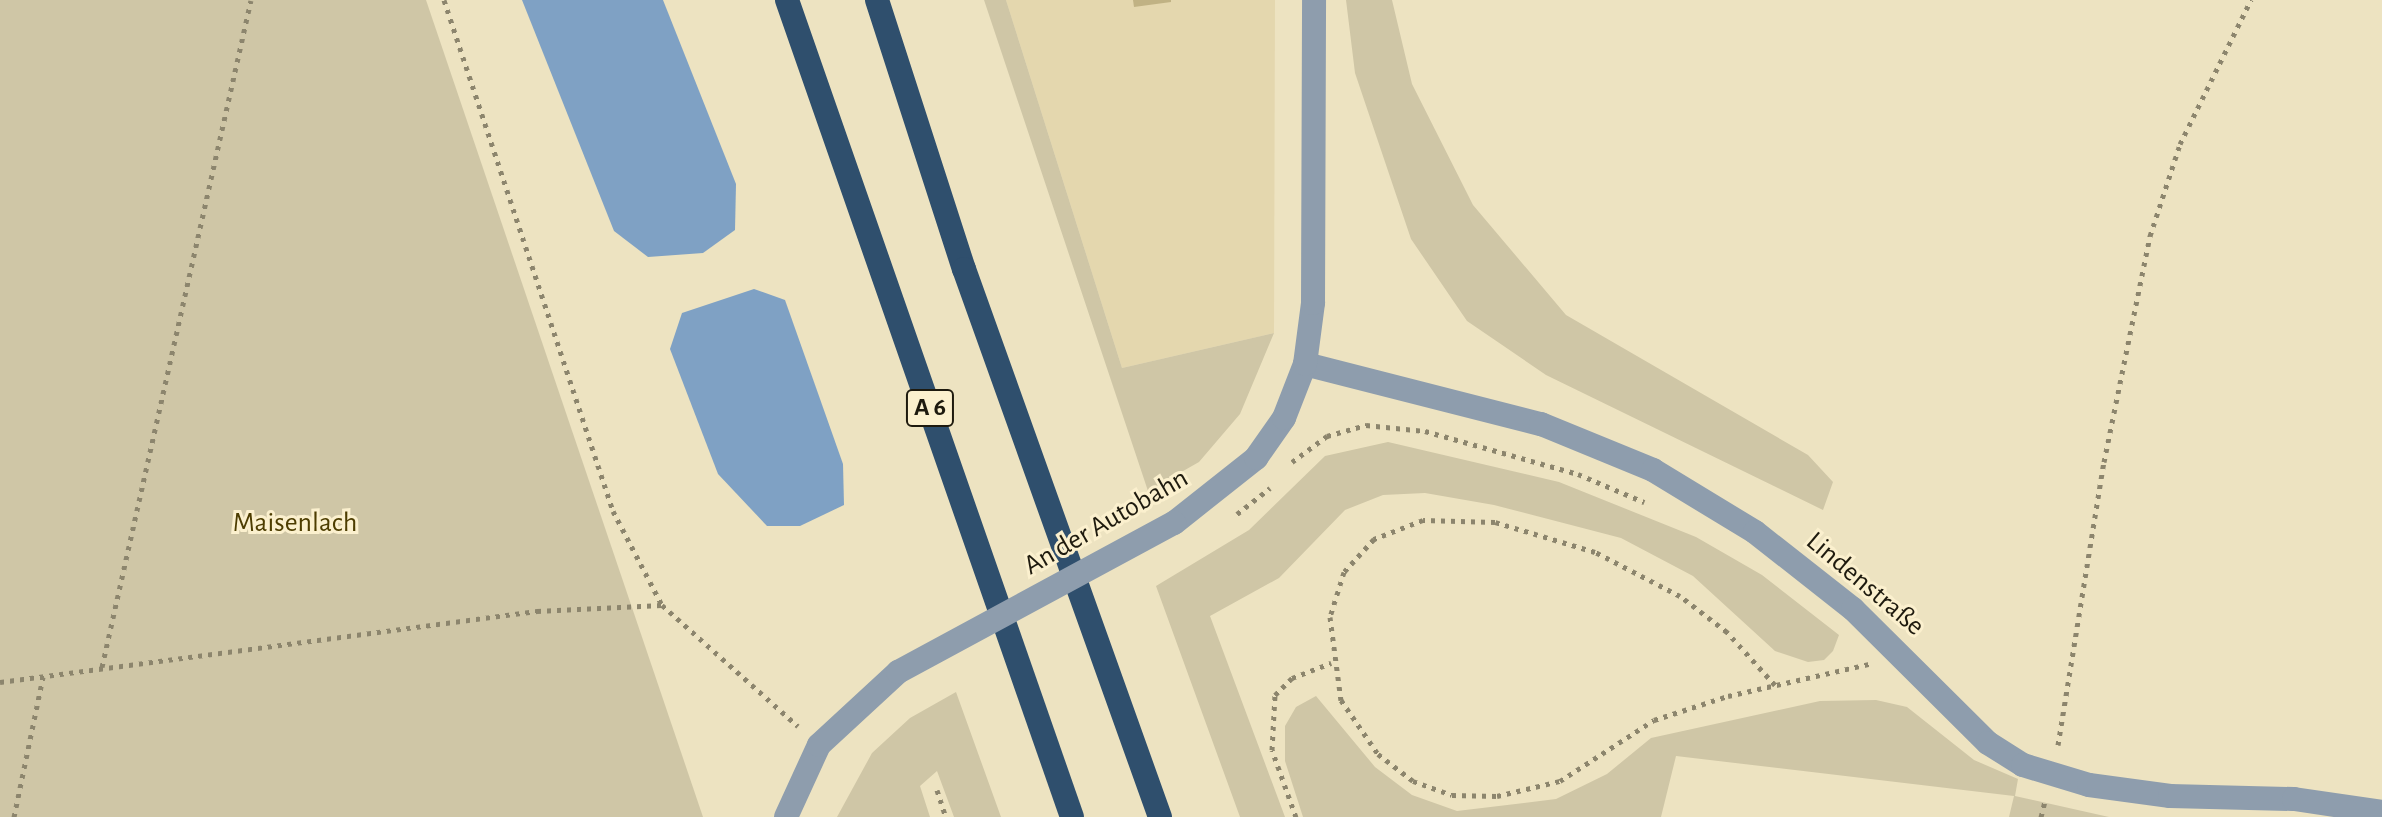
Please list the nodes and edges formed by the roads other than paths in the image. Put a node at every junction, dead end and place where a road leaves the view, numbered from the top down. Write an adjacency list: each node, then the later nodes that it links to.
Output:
1 (787, 0): 7 (highway, A 6)
2 (877, 0): 8 (highway)
3 (1314, 0): 4 (street, An der Autobahn)
4 (1305, 364): 5 (street, Lindenstraße); 6 (street, An der Autobahn, bridge)
5 (2382, 812)
6 (786, 817)
7 (1072, 817)
8 (1160, 817)

